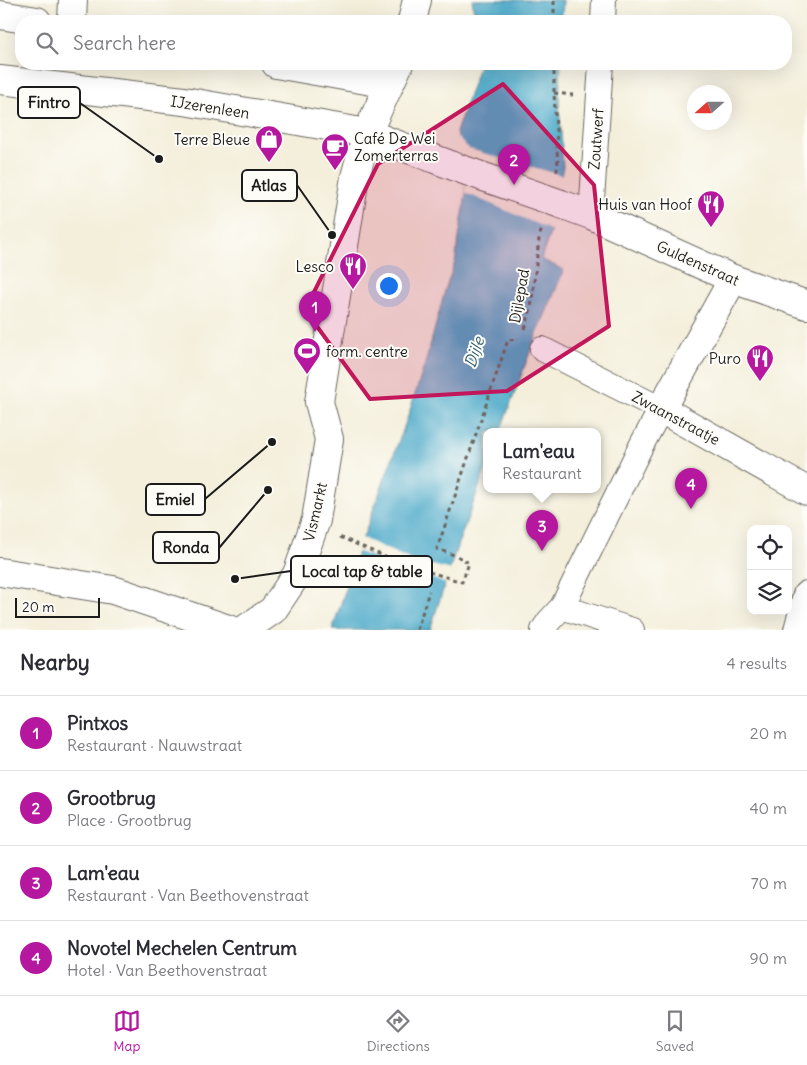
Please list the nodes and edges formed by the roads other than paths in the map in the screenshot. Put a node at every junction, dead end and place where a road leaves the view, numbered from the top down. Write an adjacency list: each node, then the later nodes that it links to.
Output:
1 (73, 0): 5 (street)
2 (417, 0): 6 (street)
3 (604, 0): 7 (street)
4 (0, 15): 8 (street)
5 (72, 15)
6 (413, 15)
7 (603, 15)
8 (15, 17)
9 (355, 70): 11 (street)
10 (601, 70): 15 (street, Zoutwerf)
11 (394, 73): 13 (street)
12 (0, 80): 13 (street, IJzerenleen)
13 (367, 133): 14 (street, IJzerenleen); 25 (street, Vismarkt)
14 (461, 169): 15 (street, Guldenstraat, bridge)
15 (591, 215): 16 (street, Guldenstraat)
16 (733, 279): 17 (street, Guldenstraat); 19 (street)
17 (807, 305)
18 (532, 344): 19 (street, Zwaanstraatje)
19 (661, 409): 20 (street, Zwaanstraatje); 23 (street)
20 (807, 491)
21 (0, 572): 24 (street)
22 (807, 595): 28 (street)
23 (562, 607): 26 (street); 27 (street)
24 (230, 630)
25 (244, 630)
26 (543, 630)
27 (632, 630)
28 (798, 630)

